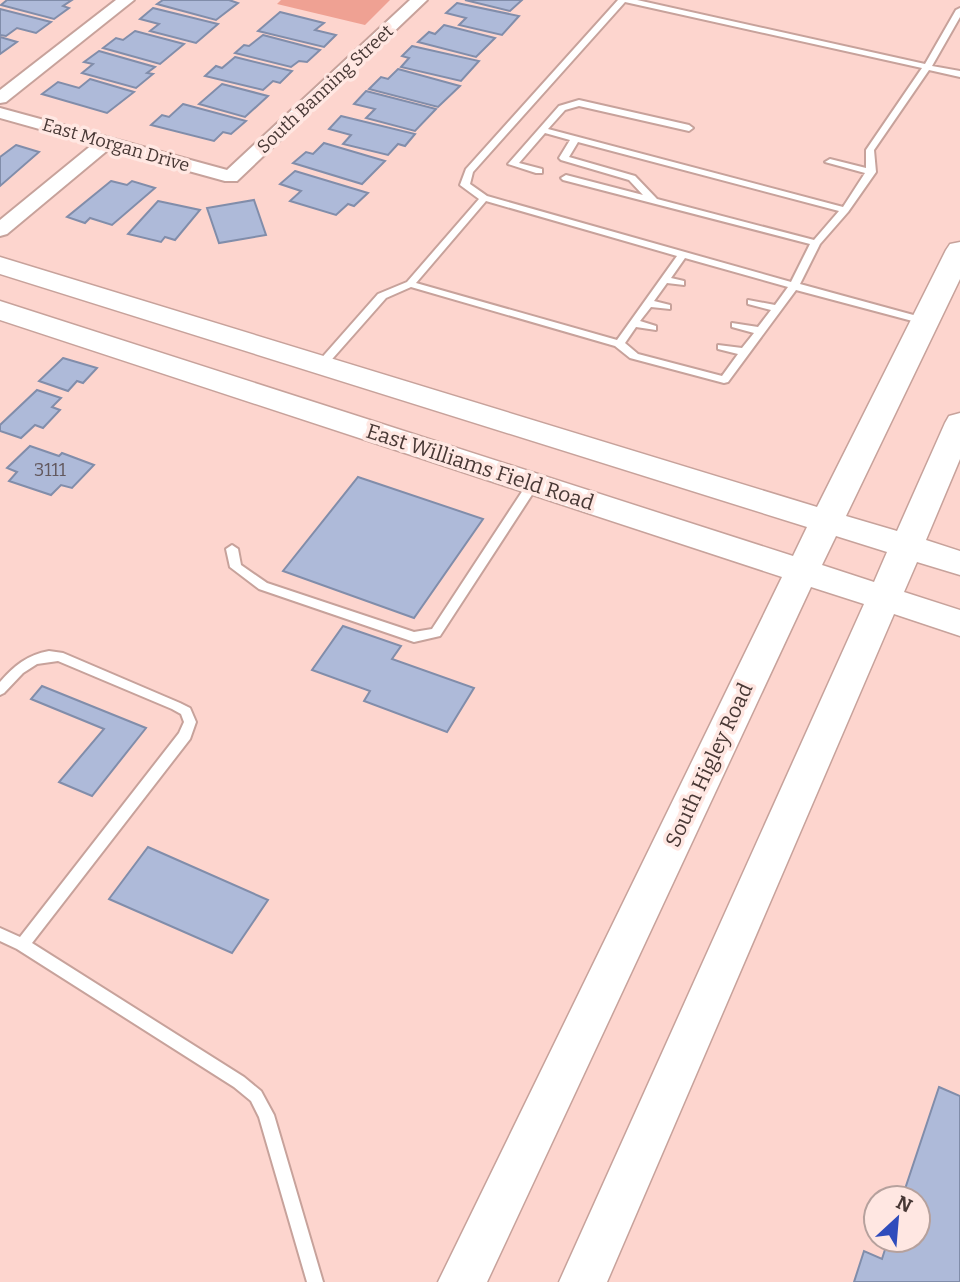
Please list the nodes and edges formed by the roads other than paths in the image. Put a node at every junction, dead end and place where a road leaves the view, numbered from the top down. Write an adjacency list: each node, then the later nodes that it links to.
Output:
1 (126, 0): 7 (street)
2 (419, 0): 16 (street, South Banning Street)
3 (624, 0): 5 (lane); 18 (lane)
4 (960, 10): 5 (lane)
5 (927, 67): 6 (lane); 15 (lane)
6 (960, 74)
7 (0, 98)
8 (0, 113): 12 (street, East Morgan Drive)
9 (689, 128): 10 (lane)
10 (542, 130): 11 (lane); 14 (lane)
11 (575, 139): 19 (lane); 20 (lane)
12 (106, 142): 16 (street, East Morgan Drive); 21 (street)
13 (830, 162): 15 (lane)
14 (539, 171)
15 (872, 172): 20 (lane)
16 (231, 177)
17 (566, 178): 19 (lane)
18 (484, 198): 24 (lane); 28 (lane)
19 (654, 201): 22 (lane)
20 (845, 210): 22 (lane)
21 (0, 230)
22 (816, 243): 29 (lane)
23 (960, 250): 35 (main road, South Higley Road)
24 (682, 255): 26 (lane); 29 (lane)
25 (0, 265): 43 (main road)
26 (664, 279): 27 (lane); 31 (lane)
27 (681, 283)
28 (410, 284): 40 (lane); 43 (lane)
29 (794, 286): 33 (lane); 35 (lane)
30 (752, 302): 33 (lane)
31 (648, 303): 32 (lane); 36 (lane)
32 (666, 307)
33 (776, 308): 39 (lane)
34 (0, 310): 45 (main road, East Williams Field Road)
35 (925, 321): 46 (main road, South Higley Road)
36 (634, 323): 38 (lane); 40 (lane)
37 (736, 325): 39 (lane)
38 (652, 328)
39 (760, 331): 42 (lane)
40 (619, 344): 42 (lane)
41 (722, 347): 42 (lane)
42 (744, 352)
43 (322, 364): 46 (main road)
44 (960, 423): 47 (main road)
45 (533, 484): 48 (lane); 50 (main road, East Williams Field Road)
46 (827, 521): 47 (main road); 50 (main road, South Higley Road)
47 (905, 546): 49 (main road); 51 (main road)
48 (232, 549)
49 (960, 563)
50 (803, 572): 51 (main road, East Williams Field Road); 57 (main road, South Higley Road)
51 (883, 598): 52 (main road, East Williams Field Road); 58 (main road)
52 (960, 623)
53 (0, 690): 55 (lane)
54 (0, 934): 55 (lane)
55 (22, 945): 56 (lane)
56 (315, 1282)
57 (462, 1282)
58 (583, 1282)

